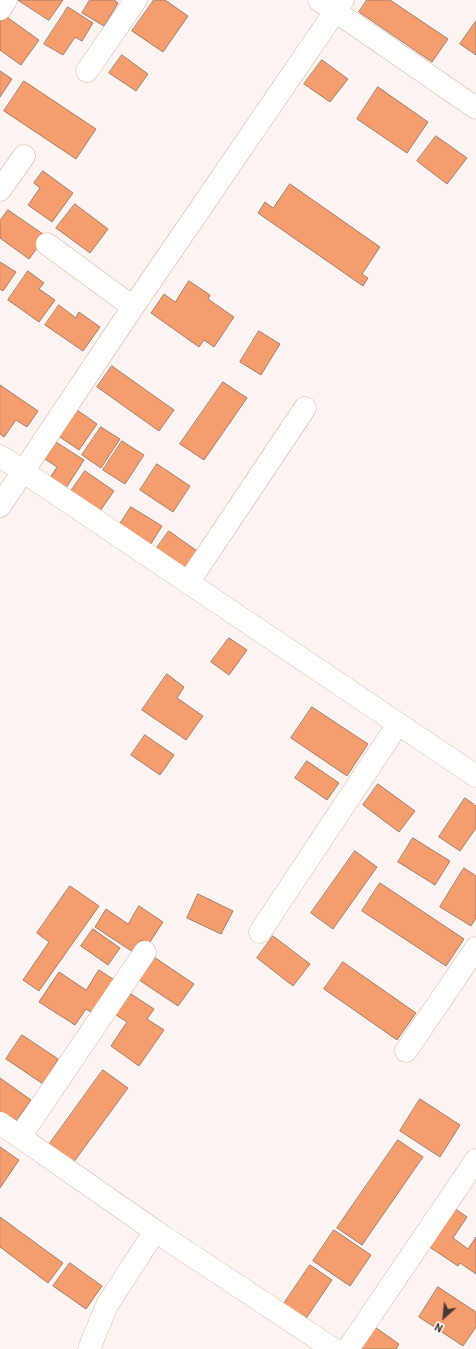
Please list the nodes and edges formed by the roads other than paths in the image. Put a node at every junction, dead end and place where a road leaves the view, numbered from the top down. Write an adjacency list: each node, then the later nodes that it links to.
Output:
1 (6, 0): 4 (street)
2 (136, 0): 5 (street)
3 (333, 4): 6 (street); 10 (street)
4 (0, 9)
5 (87, 71)
6 (476, 108)
7 (24, 156): 8 (street)
8 (0, 190)
9 (47, 244): 10 (street)
10 (133, 307): 13 (street)
11 (305, 408): 15 (street)
12 (0, 456): 13 (street)
13 (22, 472): 14 (street); 15 (street)
14 (0, 506)
15 (188, 583): 16 (street)
16 (398, 724): 17 (street); 18 (street)
17 (476, 776)
18 (260, 932)
19 (476, 948): 21 (street)
20 (144, 952): 23 (street)
21 (406, 1051)
22 (0, 1123): 23 (street)
23 (20, 1137): 25 (street)
24 (476, 1160): 28 (street)
25 (155, 1231): 26 (street); 27 (street)
26 (90, 1349)
27 (333, 1349)
28 (348, 1349)

